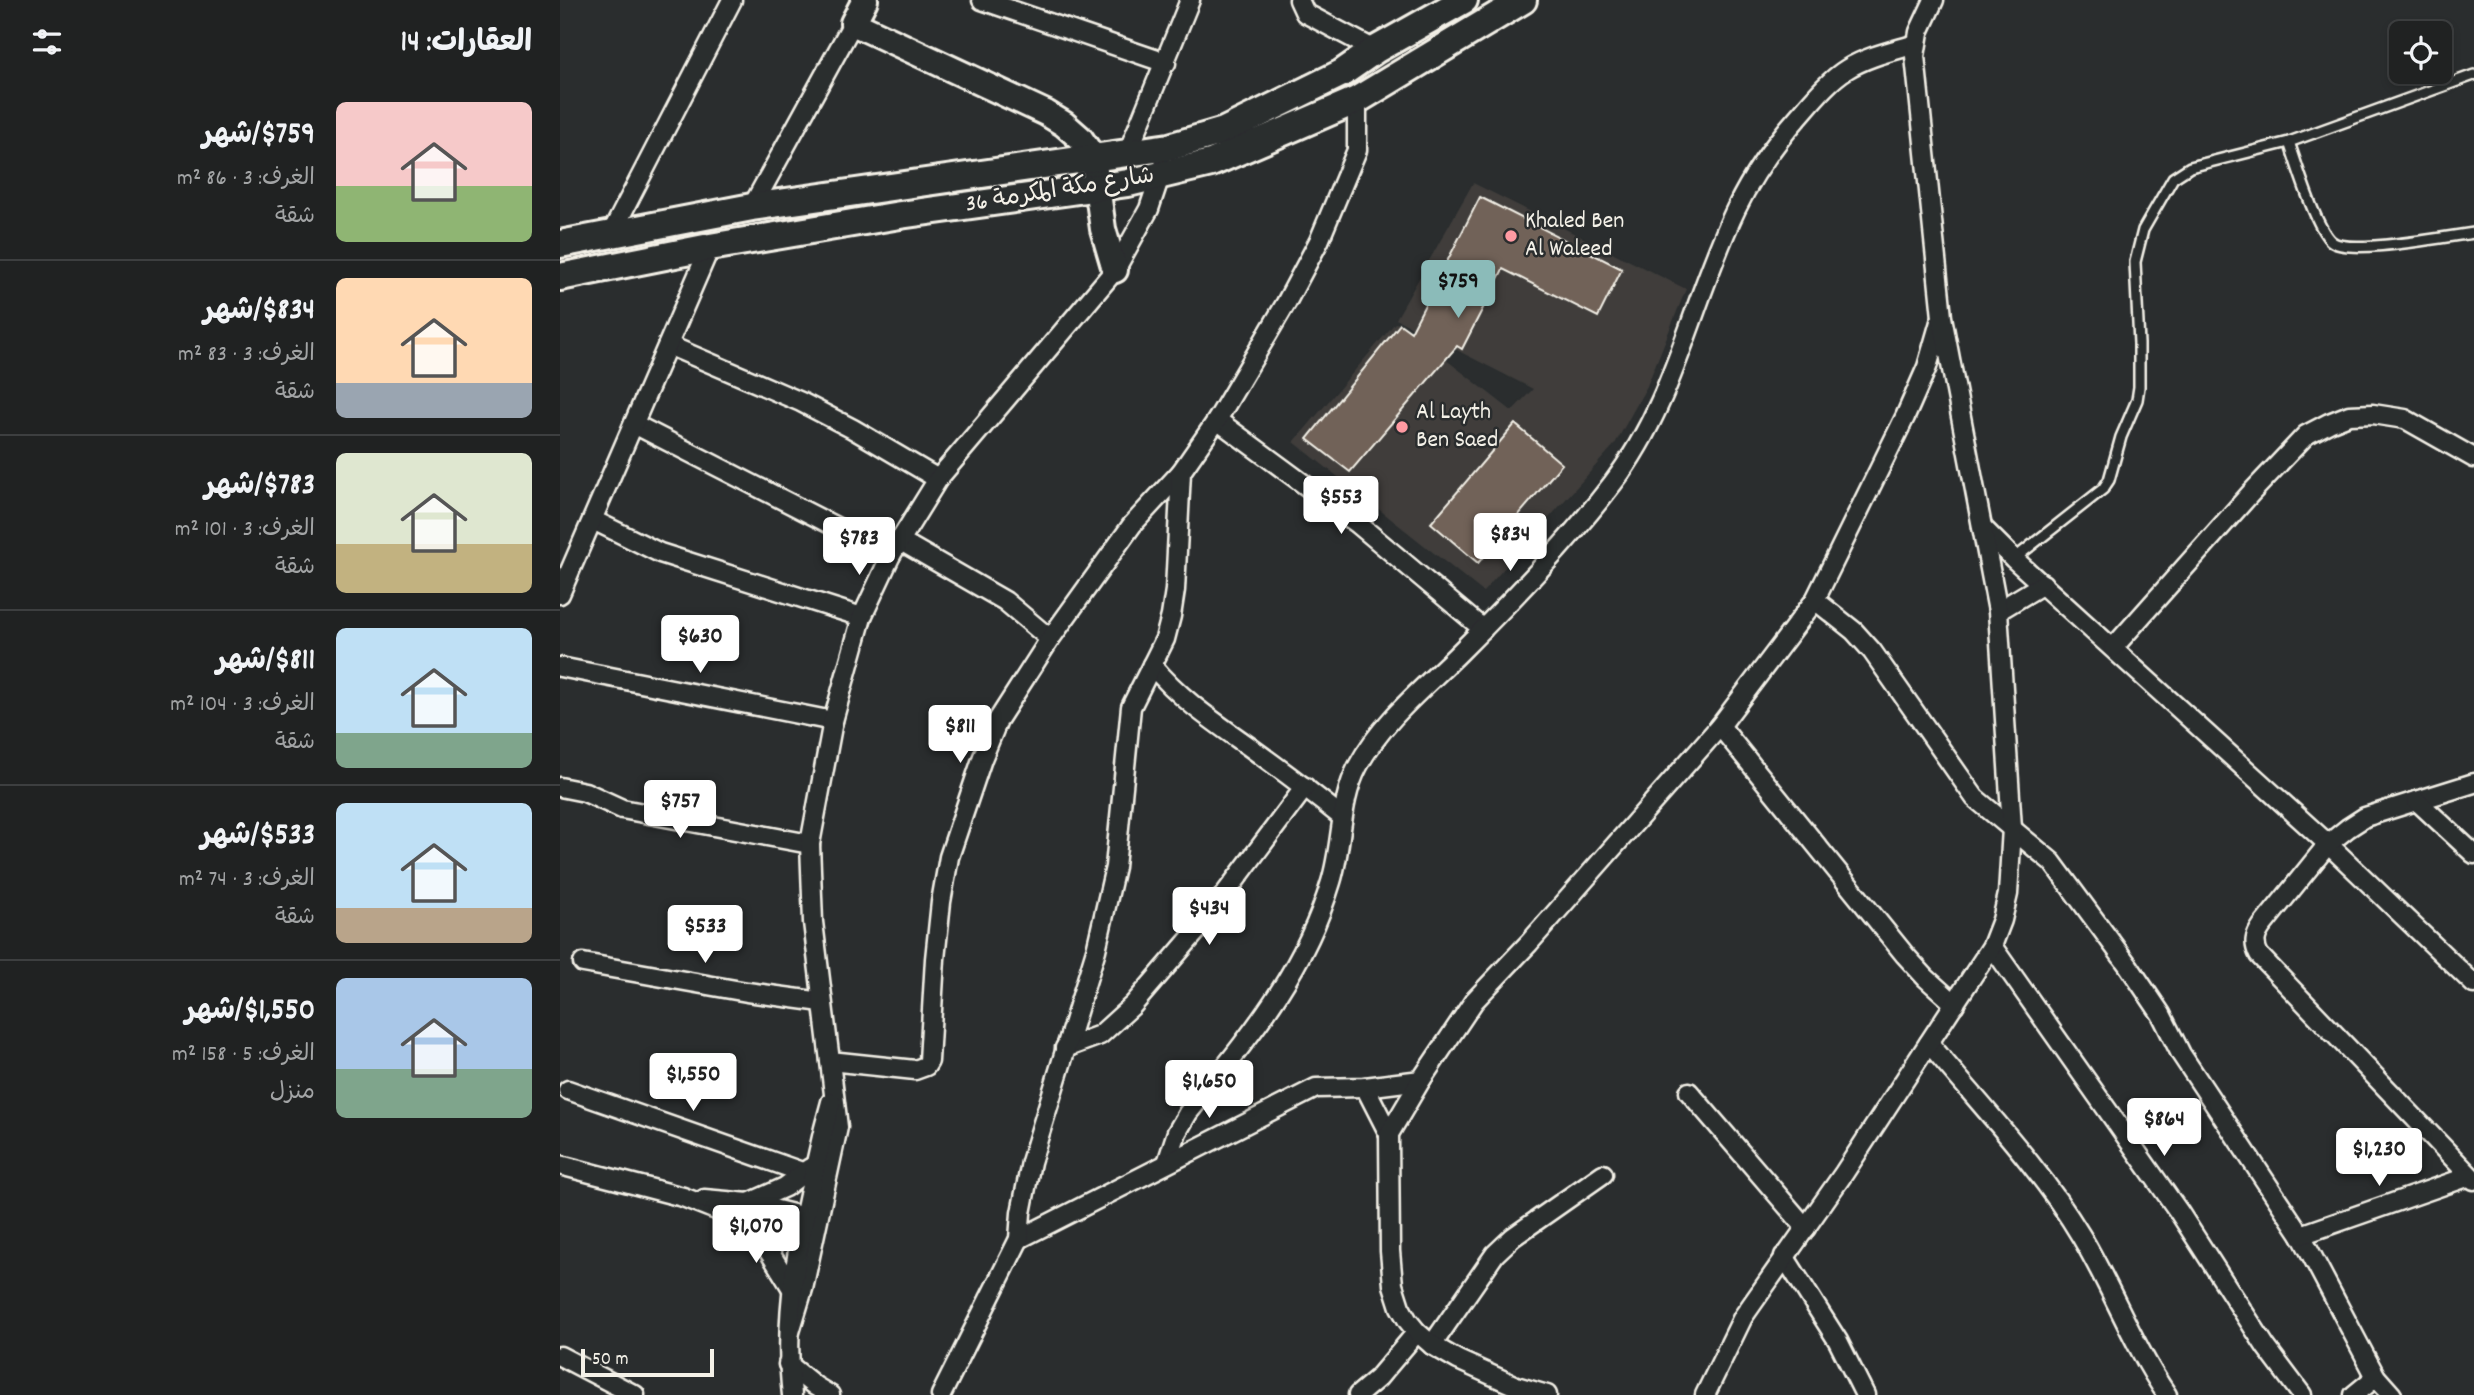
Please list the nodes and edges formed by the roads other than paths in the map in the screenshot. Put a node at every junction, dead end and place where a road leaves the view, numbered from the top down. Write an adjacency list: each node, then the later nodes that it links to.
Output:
1 (732, 0): 23 (street)
2 (865, 0): 9 (street)
3 (982, 0): 12 (street)
4 (1190, 0): 12 (street)
5 (1299, 0): 11 (street)
6 (1464, 0): 11 (main road, شارع مكة المكرمة 36)
7 (1523, 0): 14 (main road, شارع مكة المكرمة 36)
8 (1934, 0): 10 (street)
9 (853, 23): 18 (street); 21 (street)
10 (1916, 44): 28 (street); 44 (street)
11 (1375, 50): 16 (main road, شارع مكة المكرمة 36)
12 (1166, 63): 17 (street)
13 (2474, 75): 15 (lane)
14 (1357, 100): 19 (main road, شارع مكة المكرمة 36); 30 (street)
15 (2289, 142): 22 (lane); 38 (lane)
16 (1169, 147): 17 (main road, شارع مكة المكرمة 36); 19 (street)
17 (1128, 152): 18 (main road, شارع مكة المكرمة 36)
18 (1093, 157): 20 (street); 21 (main road, شارع مكة المكرمة 36)
19 (1161, 176): 20 (main road, شارع مكة المكرمة 36); 26 (street)
20 (1098, 188): 25 (main road, شارع مكة المكرمة 36); 26 (street)
21 (752, 208): 23 (main road, شارع مكة المكرمة 36)
22 (2474, 233)
23 (610, 236): 24 (main road, شارع مكة المكرمة 36)
24 (560, 244)
25 (710, 247): 27 (main road, شارع مكة المكرمة 36); 29 (street)
26 (1115, 270): 34 (street)
27 (560, 276)
28 (1942, 317): 36 (street); 41 (street)
29 (668, 345): 31 (street); 34 (street)
30 (1217, 420): 33 (street); 44 (street)
31 (634, 424): 35 (street); 37 (street)
32 (2474, 458): 46 (street)
33 (1181, 472): 45 (street); 47 (street)
34 (938, 479): 37 (street)
35 (593, 520): 40 (street); 43 (street)
36 (1982, 527): 38 (street); 42 (street)
37 (895, 547): 43 (street); 45 (street)
38 (2014, 559): 39 (street)
39 (2043, 584): 42 (street); 46 (street)
40 (560, 594)
41 (1815, 600): 50 (street); 56 (street)
42 (1998, 611): 56 (street)
43 (862, 617): 49 (street)
44 (1483, 629): 55 (street)
45 (1051, 639): 67 (street)
46 (2113, 648): 58 (street)
47 (1153, 666): 53 (street); 66 (street)
48 (560, 667): 49 (street)
49 (833, 721): 57 (street)
50 (1720, 726): 64 (street); 68 (street)
51 (2474, 783): 54 (street)
52 (560, 787): 57 (street)
53 (1305, 787): 55 (street); 66 (street)
54 (2417, 801): 58 (street); 59 (street)
55 (1342, 817): 74 (street)
56 (2012, 828): 60 (street); 84 (street)
57 (810, 844): 63 (street)
58 (2328, 844): 62 (street); 78 (street)
59 (2474, 854)
60 (1992, 946): 64 (street); 104 (street)
61 (583, 963): 63 (street)
62 (2474, 984)
63 (822, 1002): 67 (street)
64 (1955, 1004): 65 (street)
65 (1929, 1043): 83 (street); 103 (street)
66 (1065, 1048): 86 (street)
67 (830, 1061): 72 (street)
68 (1421, 1080): 69 (street); 73 (street)
69 (1365, 1087): 73 (street); 74 (street)
70 (568, 1090): 76 (street)
71 (1689, 1091): 83 (street)
72 (834, 1092): 76 (street); 81 (street)
73 (1389, 1134): 90 (street)
74 (1167, 1163): 86 (street)
75 (560, 1165): 79 (street)
76 (810, 1168): 80 (street); 81 (street)
77 (1603, 1174): 91 (street)
78 (2472, 1178): 84 (street)
79 (683, 1197): 80 (street); 82 (street)
80 (749, 1203): 81 (street)
81 (811, 1219): 85 (street)
82 (752, 1224): 85 (street); 88 (street)
83 (1806, 1228): 87 (street)
84 (2301, 1235): 94 (street)
85 (807, 1238): 88 (street); 89 (street)
86 (1019, 1239): 95 (street)
87 (1784, 1256): 101 (street); 102 (street)
88 (791, 1287): 89 (street)
89 (790, 1332): 93 (street)
90 (1417, 1332): 91 (street); 99 (street)
91 (1432, 1345): 100 (street)
92 (560, 1356): 96 (street)
93 (788, 1364): 97 (street); 98 (street)
94 (2376, 1377): 105 (street); 106 (street)
95 (938, 1393)
96 (635, 1395)
97 (792, 1395)
98 (830, 1395)
99 (1358, 1395)
100 (1547, 1395)
101 (1705, 1395)
102 (1864, 1395)
103 (2167, 1395)
104 (2302, 1395)
105 (2354, 1395)
106 (2392, 1395)

